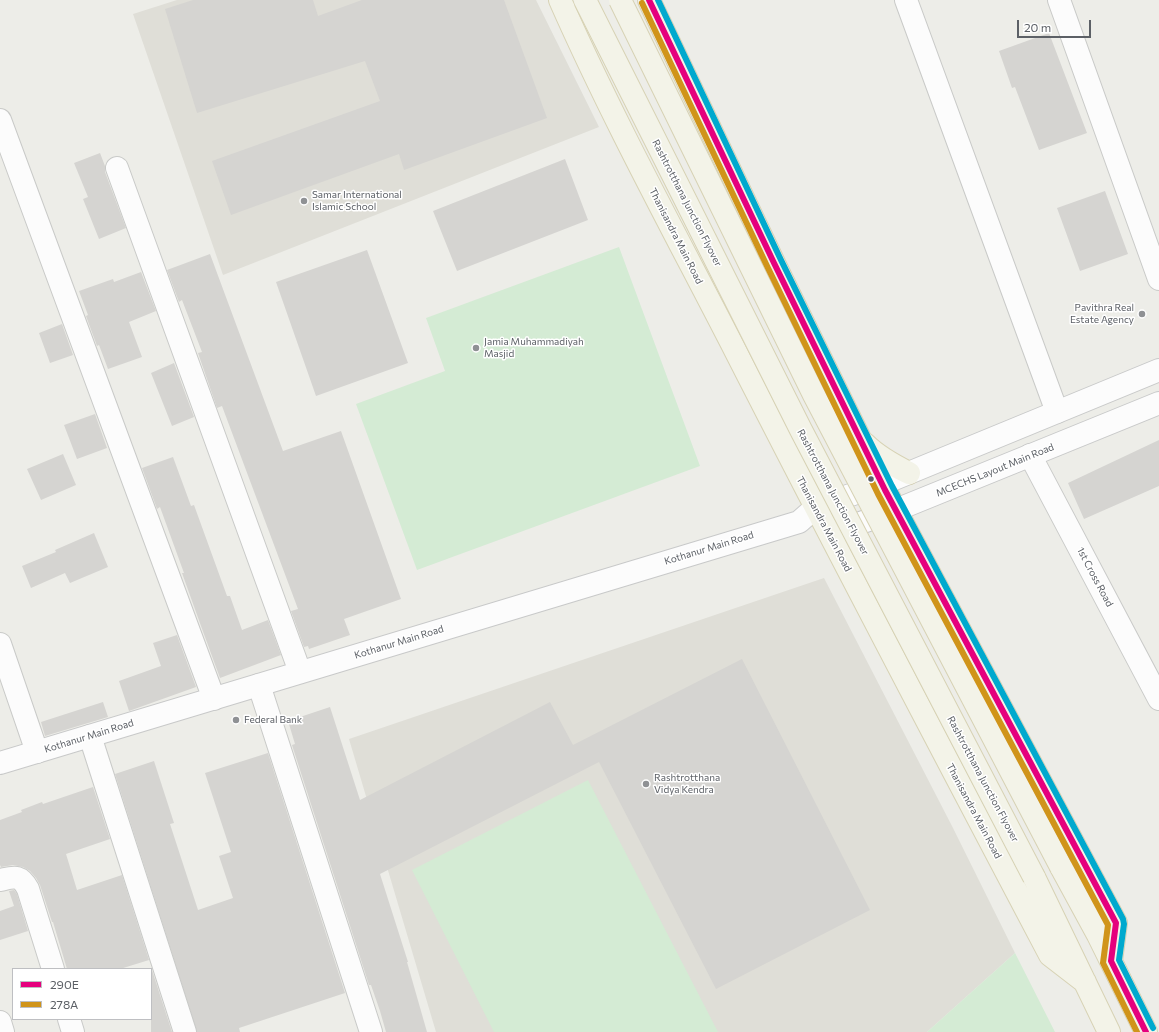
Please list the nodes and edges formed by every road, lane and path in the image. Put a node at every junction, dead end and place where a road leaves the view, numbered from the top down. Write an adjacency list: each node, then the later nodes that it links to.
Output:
1 (560, 0): 17 (main road, Thanisandra Main Road)
2 (585, 0): 32 (main road, Rashtrotthana Junction Flyover, bridge)
3 (620, 0): 30 (main road, bridge)
4 (649, 0): 13 (main road)
5 (906, 0): 12 (street)
6 (1059, 0): 9 (street)
7 (0, 120): 24 (street)
8 (117, 168): 22 (street)
9 (1159, 279)
10 (1159, 370): 12 (street)
11 (1159, 403): 14 (street, MCECHS Layout Main Road)
12 (1057, 412): 15 (street)
13 (857, 434): 15 (main road); 16 (main road)
14 (1030, 455): 18 (street, MCECHS Layout Main Road); 25 (street, 1st Cross Road)
15 (909, 472): 16 (street)
16 (882, 484): 17 (street); 18 (main road)
17 (816, 507): 19 (street); 20 (main road, Thanisandra Main Road)
18 (896, 510): 20 (street, MCECHS Layout Main Road); 30 (main road)
19 (799, 522): 20 (street); 22 (street, Kothanur Main Road)
20 (830, 534): 32 (main road, Thanisandra Main Road)
21 (0, 644): 27 (street)
22 (300, 672): 23 (street, Kothanur Main Road)
23 (259, 685): 24 (street, Kothanur Main Road); 38 (street)
24 (214, 699): 26 (street, Kothanur Main Road)
25 (1159, 699)
26 (90, 736): 27 (street, Kothanur Main Road); 37 (street)
27 (37, 752): 28 (street, Kothanur Main Road)
28 (0, 763)
29 (0, 880): 31 (street)
30 (1111, 961): 40 (main road)
31 (53, 968)
32 (1084, 982): 39 (main road, Thanisandra Main Road)
33 (69, 1020): 36 (street)
34 (0, 1022): 35 (street)
35 (3, 1032)
36 (73, 1032)
37 (185, 1032)
38 (371, 1032)
39 (1110, 1032)
40 (1146, 1032)

